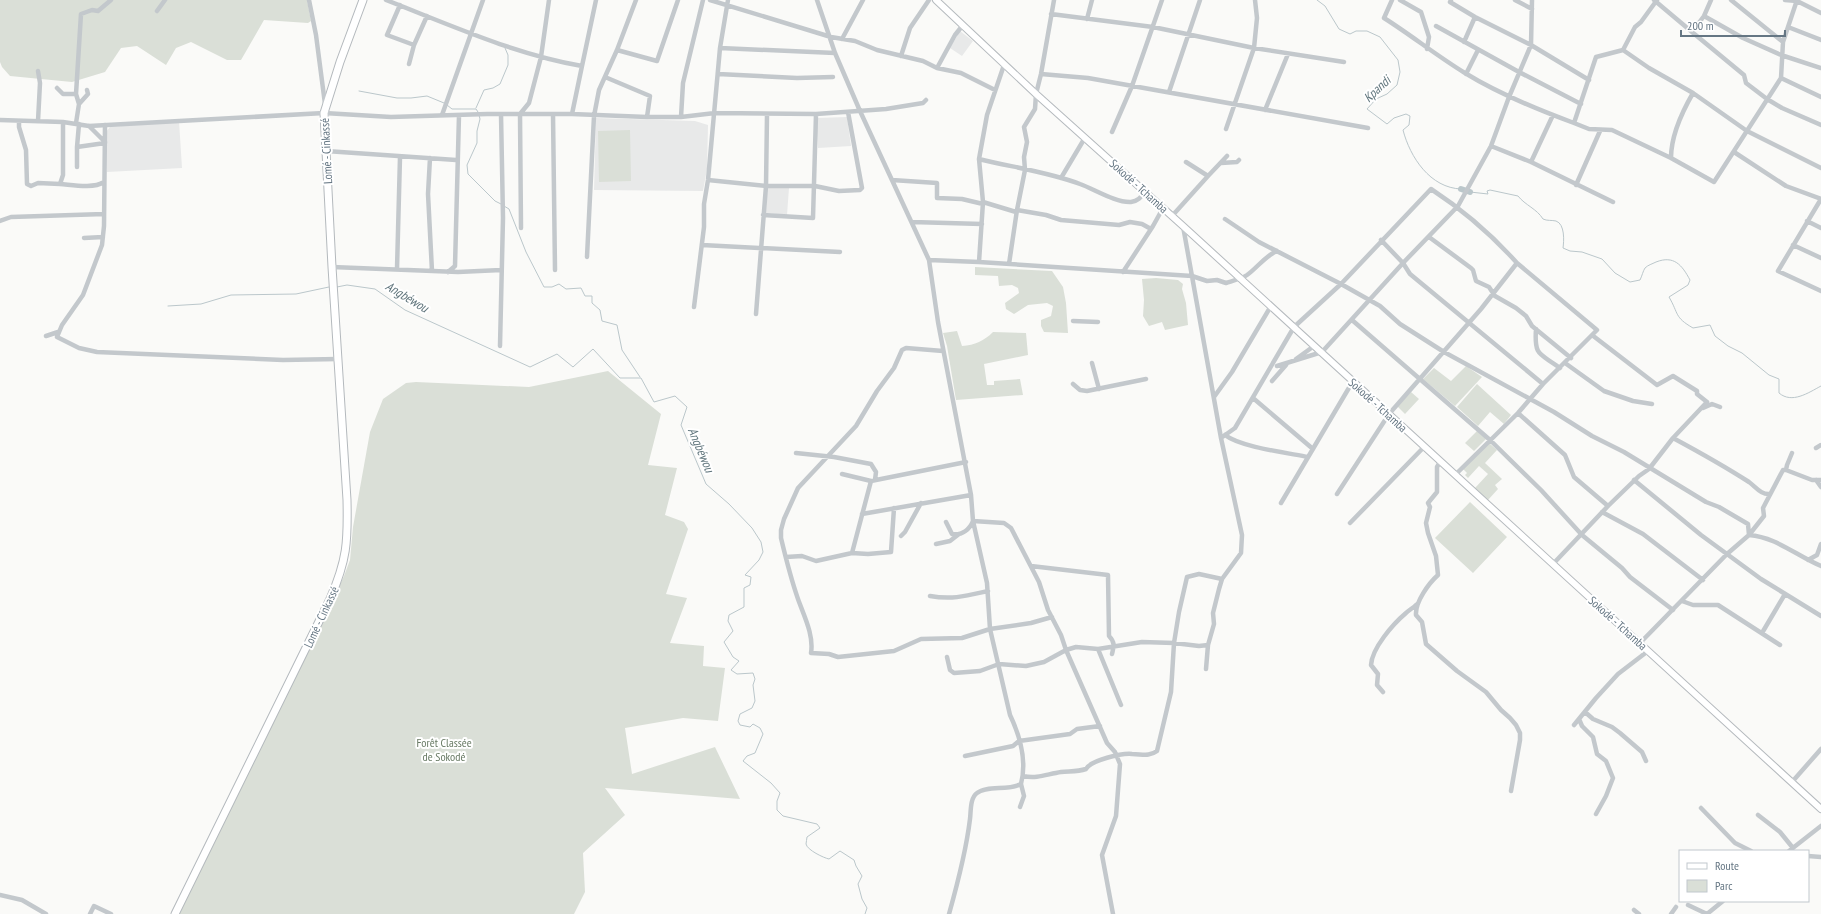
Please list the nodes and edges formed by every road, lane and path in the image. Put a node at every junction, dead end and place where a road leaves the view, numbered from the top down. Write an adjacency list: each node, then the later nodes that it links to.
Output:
1 (111, 0): 88 (street)
2 (165, 0): 35 (street)
3 (309, 0): 97 (street)
4 (363, 0): 97 (highway, Lomé - Cinkassé)
5 (386, 0): 33 (street)
6 (483, 0): 47 (street)
7 (548, 0): 66 (street)
8 (596, 0): 70 (street)
9 (636, 0): 59 (street)
10 (678, 0): 59 (street)
11 (703, 0): 113 (street)
12 (710, 0): 32 (street)
13 (817, 0): 49 (street)
14 (863, 0): 50 (street)
15 (929, 0): 64 (street)
16 (936, 0): 42 (main road, Sokodé - Tchamba)
17 (1054, 0): 37 (street)
18 (1092, 0): 41 (street)
19 (1162, 0): 44 (street)
20 (1200, 0): 48 (street)
21 (1255, 0): 57 (street)
22 (1392, 0): 58 (street)
23 (1400, 0): 58 (street)
24 (1451, 0): 40 (street)
25 (1515, 0): 34 (street)
26 (1532, 0): 34 (street)
27 (1712, 0): 39 (street)
28 (1731, 0): 53 (street)
29 (1785, 0): 30 (street)
30 (1797, 0): 36 (street); 45 (street)
31 (1656, 1): 46 (street); 61 (street)
32 (727, 3): 49 (street); 56 (street)
33 (400, 5): 38 (street); 54 (street)
34 (1532, 9): 55 (street)
35 (157, 10)
36 (1821, 13)
37 (1051, 14): 41 (street); 76 (street)
38 (428, 16): 47 (street); 54 (street)
39 (1704, 16): 46 (street); 65 (street)
40 (1475, 17): 52 (street); 55 (street)
41 (1087, 19): 44 (street)
42 (963, 25): 69 (main road, Sokodé - Tchamba); 71 (street)
43 (1436, 26): 52 (street)
44 (1153, 27): 48 (street); 82 (street)
45 (1788, 27): 51 (street); 53 (street)
46 (1692, 32): 92 (street)
47 (471, 33): 66 (street); 108 (street)
48 (1190, 34): 57 (street); 86 (street)
49 (831, 37): 50 (street); 62 (street)
50 (842, 39): 64 (street)
51 (1821, 40)
52 (1464, 42): 60 (street)
53 (1783, 42): 65 (street)
54 (414, 45): 68 (street)
55 (1531, 45): 74 (street); 81 (street)
56 (720, 48): 62 (street); 75 (street)
57 (1254, 48): 63 (street); 94 (street)
58 (1427, 49): 77 (street)
59 (617, 50): 78 (street)
60 (1478, 50): 74 (street); 77 (street)
61 (1623, 50): 81 (street); 87 (street)
62 (835, 53): 99 (street)
63 (1288, 54): 67 (street); 98 (street)
64 (901, 56): 71 (street)
65 (1781, 56): 72 (street); 80 (street)
66 (541, 57): 70 (street); 104 (street)
67 (1344, 62)
68 (409, 64)
69 (1004, 65): 85 (street); 89 (main road, Sokodé - Tchamba)
70 (582, 66): 106 (street)
71 (937, 68): 85 (street)
72 (1821, 68)
73 (38, 71): 116 (street)
74 (1519, 72): 90 (street); 96 (street)
75 (718, 74): 79 (street); 101 (street)
76 (1042, 74): 82 (street); 89 (street)
77 (1466, 74): 90 (street)
78 (605, 77): 111 (street); 112 (street)
79 (833, 77)
80 (1781, 78): 91 (street); 92 (street)
81 (1589, 80): 96 (street)
82 (1132, 86): 86 (street); 127 (street)
83 (56, 88): 88 (street)
84 (87, 90): 95 (street)
85 (995, 90): 138 (street)
86 (1169, 92): 94 (street)
87 (1693, 93): 126 (street); 137 (street)
88 (76, 94): 95 (street)
89 (1036, 94): 146 (street); 156 (main road, Sokodé - Tchamba)
90 (1509, 97): 110 (street); 130 (street)
91 (1821, 97)
92 (1767, 99): 121 (street); 126 (street)
93 (926, 100): 99 (street)
94 (1234, 103): 98 (street); 124 (street)
95 (79, 104): 119 (street)
96 (1580, 104): 118 (street)
97 (325, 109): 108 (street); 120 (street); 132 (highway, Lomé - Cinkassé)
98 (1265, 110): 123 (street)
99 (860, 111): 100 (street); 150 (street)
100 (848, 112): 107 (street); 155 (street)
101 (715, 113): 109 (street); 113 (street); 149 (street)
102 (458, 114): 103 (street); 108 (street); 139 (street)
103 (501, 114): 104 (street); 194 (street)
104 (520, 114): 105 (street); 172 (street)
105 (553, 114): 106 (street); 195 (street)
106 (572, 114): 111 (street)
107 (816, 114): 109 (street); 155 (street)
108 (442, 115)
109 (767, 115): 154 (street)
110 (1553, 115): 118 (street); 142 (street)
111 (594, 116): 112 (street); 184 (street)
112 (647, 117): 113 (street)
113 (682, 117)
114 (0, 120): 115 (street)
115 (19, 121): 116 (street); 152 (street)
116 (38, 121): 117 (street)
117 (63, 122): 119 (street); 152 (street)
118 (1574, 123): 125 (street)
119 (77, 124): 122 (street); 131 (street)
120 (105, 125): 122 (street); 129 (street)
121 (1821, 125)
122 (89, 126): 129 (street)
123 (1368, 128)
124 (1226, 129)
125 (1600, 131): 137 (street); 153 (street)
126 (1747, 131): 133 (street); 145 (street)
127 (1112, 132)
128 (1083, 140): 148 (street)
129 (105, 143): 131 (street); 151 (street)
130 (1491, 146): 142 (street); 160 (street)
131 (76, 147): 144 (street)
132 (326, 151): 135 (street); 192 (highway, Lomé - Cinkassé)
133 (1734, 152): 137 (street); 157 (street)
134 (1226, 156): 143 (street)
135 (400, 157): 136 (street); 193 (street)
136 (430, 158): 139 (street); 196 (street)
137 (1671, 158)
138 (979, 159): 146 (street); 159 (street)
139 (456, 160): 191 (street)
140 (1239, 160): 143 (street)
141 (1186, 162): 147 (street)
142 (1531, 162): 153 (street)
143 (1220, 163): 147 (street)
144 (77, 167)
145 (1821, 168)
146 (1025, 170): 148 (street); 162 (street)
147 (1208, 176): 165 (street)
148 (1061, 178): 156 (street)
149 (708, 180): 154 (street); 179 (street)
150 (892, 180): 159 (street); 169 (street)
151 (104, 182): 152 (street); 163 (street)
152 (60, 184)
153 (1576, 185): 158 (street)
154 (766, 186): 155 (street); 164 (street)
155 (815, 186): 164 (street)
156 (1145, 192): 161 (main road, Sokodé - Tchamba)
157 (1821, 199): 168 (street)
158 (1613, 202)
159 (983, 203): 162 (street); 170 (street)
160 (1458, 206): 176 (street); 178 (street); 189 (street)
161 (1163, 208): 165 (main road, Sokodé - Tchamba); 174 (street)
162 (1016, 211): 174 (street); 190 (street)
163 (104, 214): 167 (street); 175 (street)
164 (763, 215): 181 (street)
165 (1172, 216): 171 (main road, Sokodé - Tchamba)
166 (1225, 219): 182 (street)
167 (0, 221)
168 (1807, 221): 173 (street); 180 (street)
169 (912, 222): 170 (street); 186 (street)
170 (982, 224): 187 (street)
171 (1183, 226): 200 (street); 201 (main road, Sokodé - Tchamba)
172 (521, 228)
173 (1821, 228)
174 (1151, 229): 199 (street)
175 (103, 237): 177 (street); 215 (street)
176 (1429, 237): 188 (street); 204 (street)
177 (84, 238)
178 (1381, 240): 188 (street); 202 (street)
179 (702, 245): 181 (street); 207 (street)
180 (1793, 245): 185 (street); 203 (street)
181 (761, 248): 183 (street); 208 (street)
182 (1277, 251): 201 (street); 202 (street)
183 (840, 252)
184 (587, 257)
185 (1821, 258)
186 (929, 260): 187 (street); 220 (street)
187 (979, 262): 190 (street)
188 (1403, 263): 205 (street); 212 (street)
189 (1517, 263): 204 (street); 216 (street)
190 (1009, 264): 199 (street)
191 (455, 266): 197 (street); 198 (street)
192 (332, 267): 193 (street); 224 (highway, Lomé - Cinkassé)
193 (397, 269): 196 (street)
194 (501, 270): 198 (street); 218 (street)
195 (555, 270)
196 (432, 271): 197 (street)
197 (448, 272): 198 (street)
198 (458, 272)
199 (1123, 272): 200 (street)
200 (1192, 276): 201 (street); 238 (street)
201 (1240, 278): 206 (main road, Sokodé - Tchamba)
202 (1341, 284): 205 (street); 213 (street)
203 (1821, 291)
204 (1492, 294): 212 (street); 214 (street)
205 (1369, 300): 209 (street); 222 (street)
206 (1271, 306): 213 (main road, Sokodé - Tchamba); 238 (street)
207 (694, 307)
208 (756, 314)
209 (1352, 320): 221 (street); 232 (street)
210 (1073, 321): 211 (street)
211 (1098, 322)
212 (1469, 322): 222 (street); 236 (street)
213 (1294, 327): 219 (main road, Sokodé - Tchamba); 228 (street)
214 (1536, 329): 223 (street); 229 (street)
215 (58, 332): 217 (street); 224 (street)
216 (1592, 335): 223 (street); 243 (street)
217 (46, 336)
218 (500, 346)
219 (1314, 346): 221 (main road, Sokodé - Tchamba); 226 (street)
220 (943, 351): 255 (street); 257 (street)
221 (1322, 352): 226 (street); 234 (main road, Sokodé - Tchamba)
222 (1444, 352): 232 (street); 240 (street)
223 (1571, 358): 227 (street)
224 (338, 359): 351 (highway, Lomé - Cinkassé)
225 (1092, 363): 237 (street)
226 (1288, 363): 228 (street); 230 (street)
227 (1565, 363): 229 (street); 241 (street)
228 (1275, 364): 230 (street); 239 (street)
229 (1560, 368): 236 (street)
230 (1279, 372): 233 (street)
231 (1146, 379): 237 (street)
232 (1419, 379): 245 (street); 248 (street)
233 (1272, 381)
234 (1353, 381): 245 (main road, Sokodé - Tchamba); 252 (street)
235 (1073, 384): 237 (street)
236 (1543, 384): 240 (street)
237 (1099, 389)
238 (1214, 397): 246 (street)
239 (1253, 398): 246 (street); 252 (street)
240 (1530, 399): 244 (street); 259 (street)
241 (1652, 404)
242 (1720, 407): 243 (street)
243 (1700, 409): 247 (street)
244 (1518, 413): 248 (street); 272 (street)
245 (1389, 414): 250 (main road, Sokodé - Tchamba); 267 (street)
246 (1223, 437): 256 (street); 292 (street)
247 (1673, 438): 259 (street); 269 (street)
248 (1490, 440): 262 (street); 280 (street)
249 (1821, 445): 251 (street)
250 (1424, 447): 258 (main road, Sokodé - Tchamba); 278 (street)
251 (1816, 448)
252 (1313, 450): 256 (street)
253 (796, 453): 255 (street)
254 (1792, 453): 260 (street)
255 (828, 457): 263 (street); 287 (street)
256 (1308, 457): 271 (street)
257 (966, 462): 263 (street); 268 (street)
258 (1440, 462): 262 (main road, Sokodé - Tchamba); 298 (street)
259 (1649, 469): 264 (street); 281 (street)
260 (1786, 470): 265 (street); 269 (street)
261 (842, 474): 263 (street)
262 (1455, 475): 289 (main road, Sokodé - Tchamba)
263 (873, 480): 275 (street)
264 (1634, 480): 272 (street); 286 (street)
265 (1819, 480): 266 (street)
266 (1821, 487)
267 (1337, 494)
268 (971, 495): 270 (street); 276 (street)
269 (1768, 495): 281 (street)
270 (921, 503): 273 (street); 282 (street)
271 (1281, 503)
272 (1608, 506): 274 (street)
273 (894, 508): 275 (street); 285 (street)
274 (1602, 512): 280 (street); 293 (street)
275 (862, 514): 285 (street)
276 (973, 521): 279 (street); 290 (street); 294 (street)
277 (946, 522): 279 (street)
278 (1350, 523)
279 (959, 534): 283 (street)
280 (1582, 535): 289 (street); 299 (street)
281 (1750, 535): 286 (street); 288 (street)
282 (901, 536)
283 (936, 544)
284 (1821, 544): 288 (street)
285 (852, 553): 287 (street)
286 (1727, 554): 293 (street); 295 (street)
287 (786, 557): 304 (street)
288 (1808, 560): 291 (street)
289 (1553, 564): 307 (main road, Sokodé - Tchamba)
290 (1031, 566): 302 (street); 310 (street)
291 (1821, 566)
292 (1222, 579): 306 (street); 308 (street)
293 (1703, 580): 297 (street)
294 (988, 591): 296 (street); 301 (street)
295 (1785, 594): 300 (street); 305 (street)
296 (930, 596)
297 (1682, 601): 299 (street); 305 (street)
298 (1417, 604): 318 (street); 332 (street)
299 (1673, 610): 307 (street)
300 (1821, 616)
301 (989, 617): 303 (street); 304 (street)
302 (1052, 617): 303 (street); 312 (street)
303 (1011, 626): 304 (street)
304 (990, 629): 316 (street)
305 (1762, 633): 309 (street)
306 (1174, 643): 308 (street); 310 (street); 327 (street)
307 (1640, 643): 313 (main road, Sokodé - Tchamba)
308 (1208, 645): 317 (street)
309 (1780, 645)
310 (1114, 647): 311 (street); 314 (street)
311 (1098, 649): 312 (street); 319 (street)
312 (1066, 650): 316 (street); 323 (street)
313 (1648, 651): 320 (street); 330 (main road, Sokodé - Tchamba)
314 (1112, 654)
315 (947, 656): 316 (street)
316 (999, 664): 324 (street)
317 (1206, 669)
318 (1383, 692)
319 (1121, 705)
320 (1584, 712): 321 (street); 328 (street)
321 (1579, 719): 322 (street); 336 (street)
322 (1574, 725)
323 (1100, 726): 324 (street); 327 (street)
324 (1019, 741): 326 (street); 329 (street)
325 (1820, 752): 330 (street)
326 (965, 756)
327 (1117, 756): 329 (street); 353 (street)
328 (1646, 761)
329 (1023, 776): 331 (street)
330 (1792, 782): 335 (main road, Sokodé - Tchamba)
331 (1021, 784): 333 (street); 352 (street)
332 (1511, 791)
333 (1020, 807)
334 (1701, 808): 340 (street)
335 (1821, 808)
336 (1596, 814)
337 (1758, 815): 339 (street)
338 (1821, 826): 339 (street)
339 (1791, 849)
340 (1749, 850)
341 (1809, 856): 342 (street)
342 (1821, 857)
343 (0, 895): 348 (street)
344 (1722, 902): 356 (street)
345 (1688, 905): 356 (street)
346 (1676, 907): 355 (street)
347 (1634, 910): 354 (street)
348 (46, 914)
349 (90, 914): 350 (street)
350 (111, 914)
351 (175, 914)
352 (948, 914)
353 (1113, 914)
354 (1639, 914)
355 (1671, 914)
356 (1707, 914)

